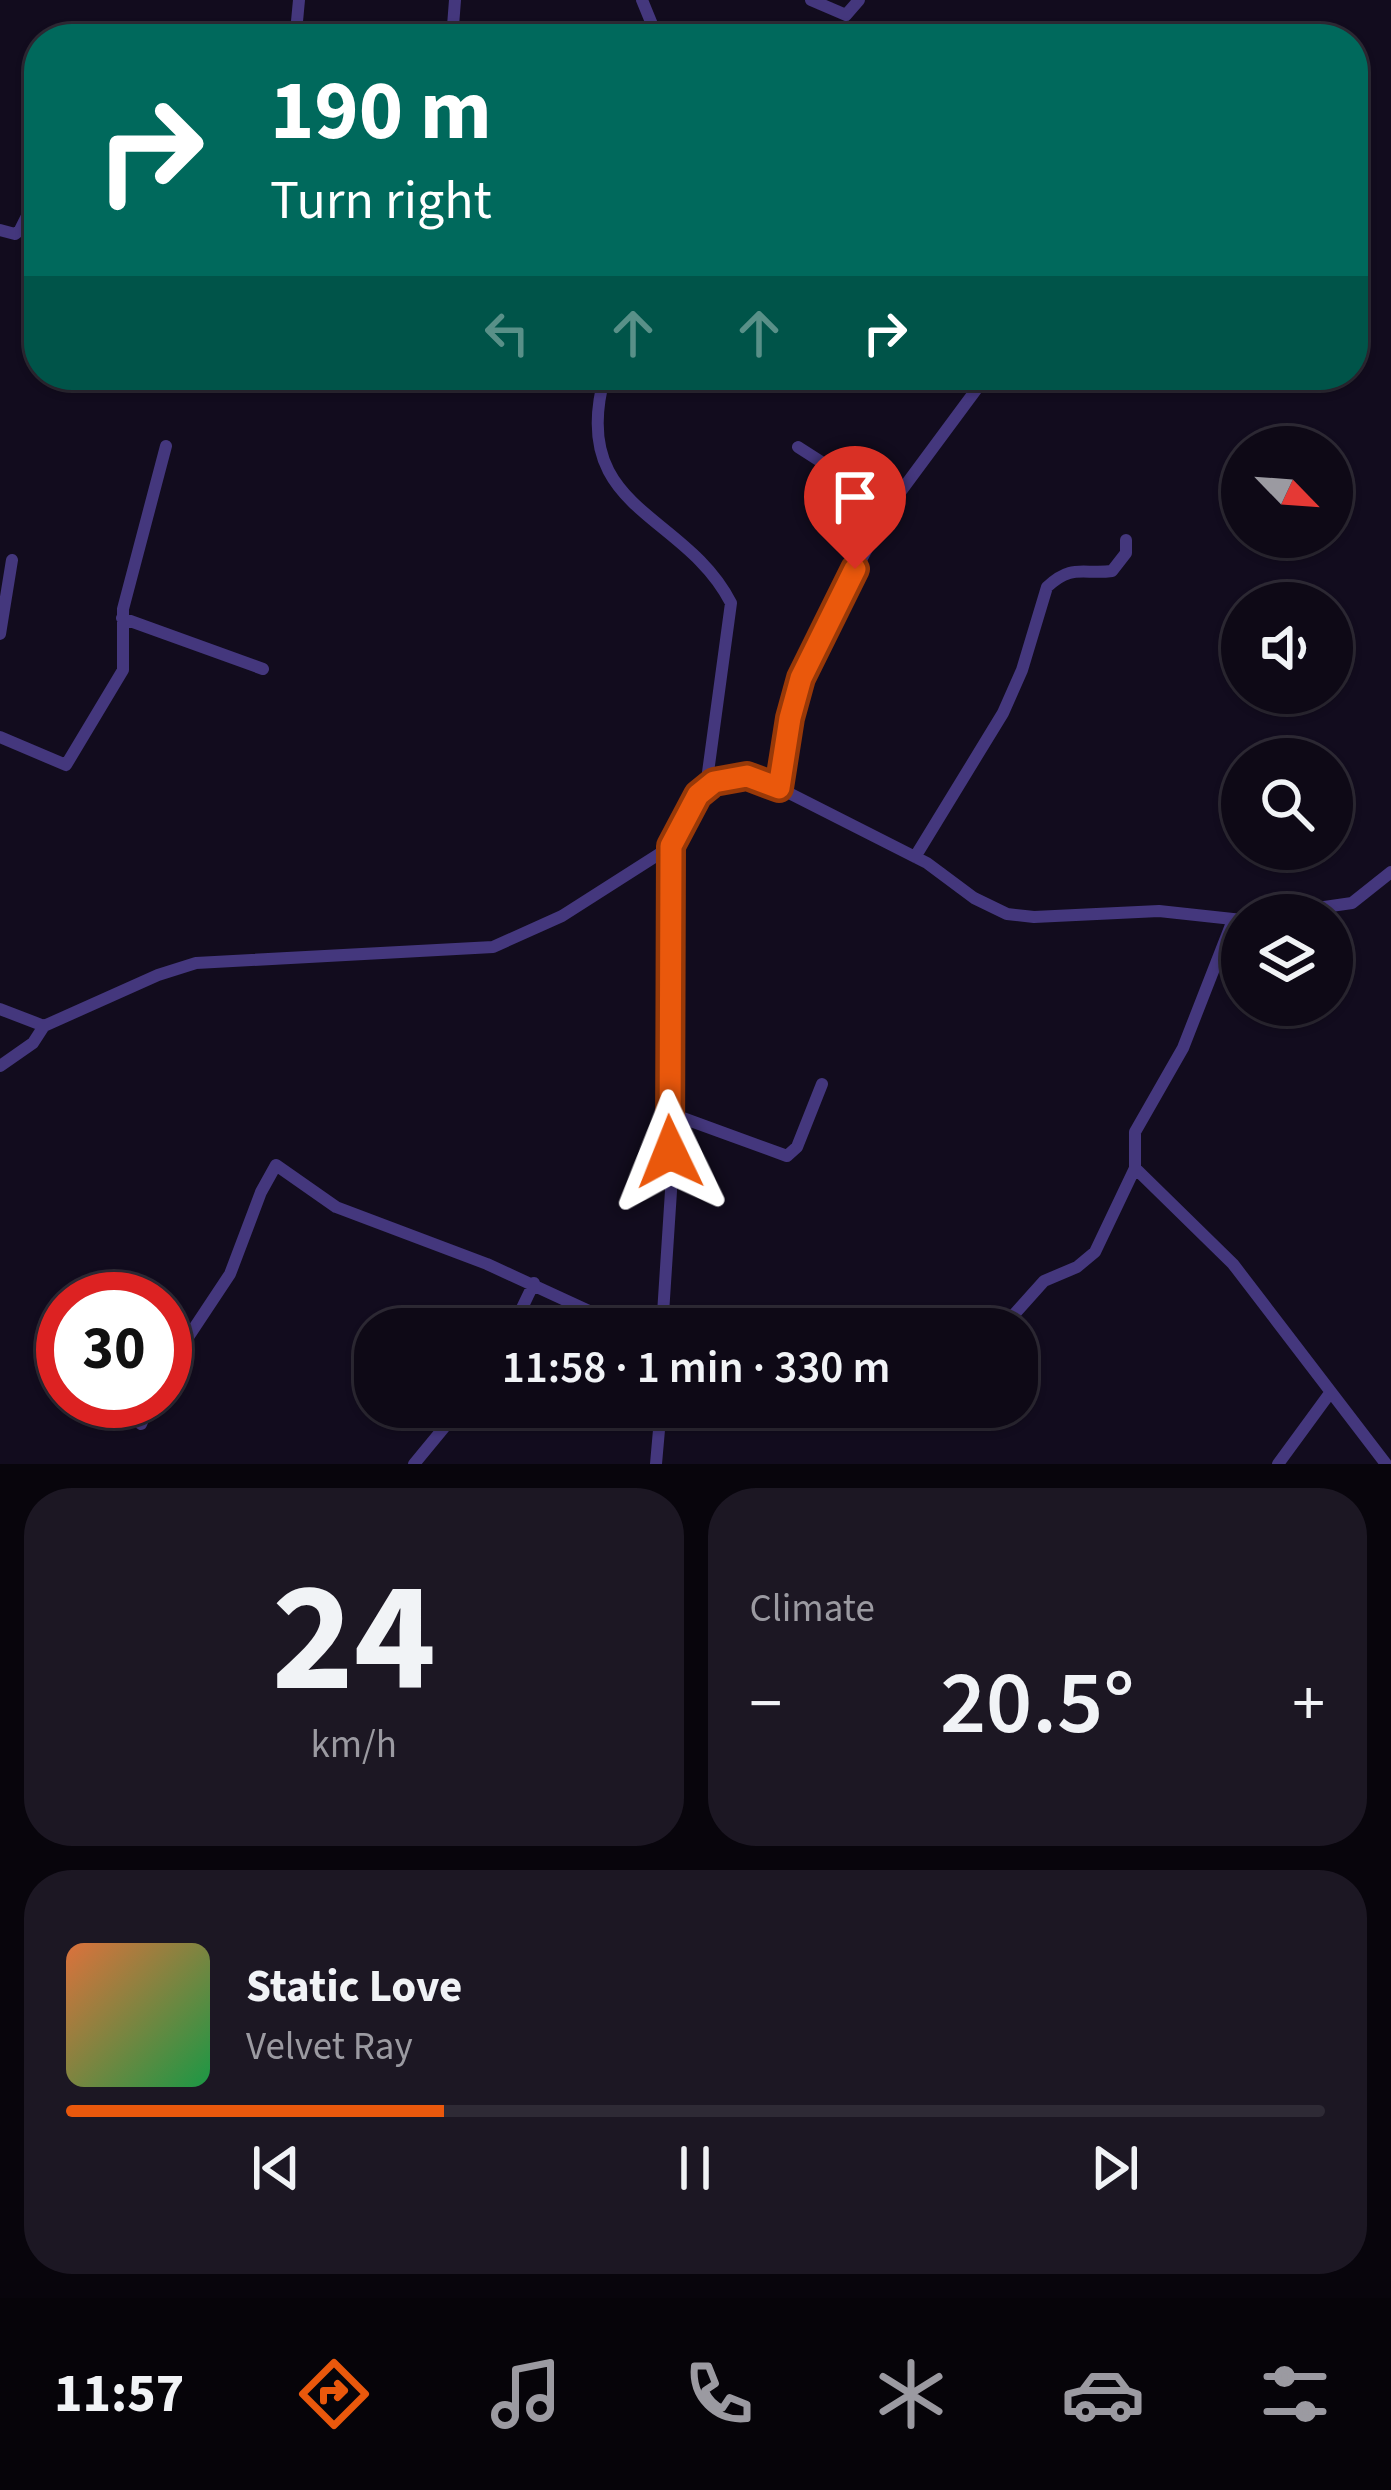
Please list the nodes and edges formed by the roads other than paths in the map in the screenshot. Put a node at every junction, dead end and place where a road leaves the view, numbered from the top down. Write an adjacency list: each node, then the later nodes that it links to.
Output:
1 (811, 0): 2 (street)
2 (859, 0)
3 (24, 222): 4 (street)
4 (0, 230)
5 (603, 390): 16 (street)
6 (976, 390): 9 (street)
7 (166, 446): 12 (street)
8 (798, 447): 9 (street)
9 (890, 506): 17 (street)
10 (1126, 540): 19 (street)
11 (12, 560): 13 (street)
12 (122, 618): 14 (street); 15 (street)
13 (0, 634)
14 (263, 669)
15 (0, 737)
16 (706, 787): 17 (street); 18 (street)
17 (779, 788): 19 (street)
18 (671, 846): 25 (street); 28 (street)
19 (915, 857): 22 (street)
20 (1391, 872): 21 (street)
21 (1353, 902)
22 (1221, 918)
23 (1221, 960): 29 (street)
24 (0, 1009): 25 (street)
25 (44, 1026): 26 (street)
26 (0, 1066)
27 (822, 1084): 28 (street)
28 (669, 1113): 33 (street)
29 (1135, 1168): 34 (street); 36 (street)
30 (534, 1283): 31 (street); 32 (street); 35 (street)
31 (522, 1308)
32 (585, 1308)
33 (663, 1308)
34 (1020, 1308)
35 (192, 1330)
36 (1330, 1393): 41 (street); 42 (street)
37 (444, 1428): 39 (street)
38 (659, 1428): 40 (street)
39 (414, 1464)
40 (656, 1464)
41 (1278, 1464)
42 (1386, 1464)

